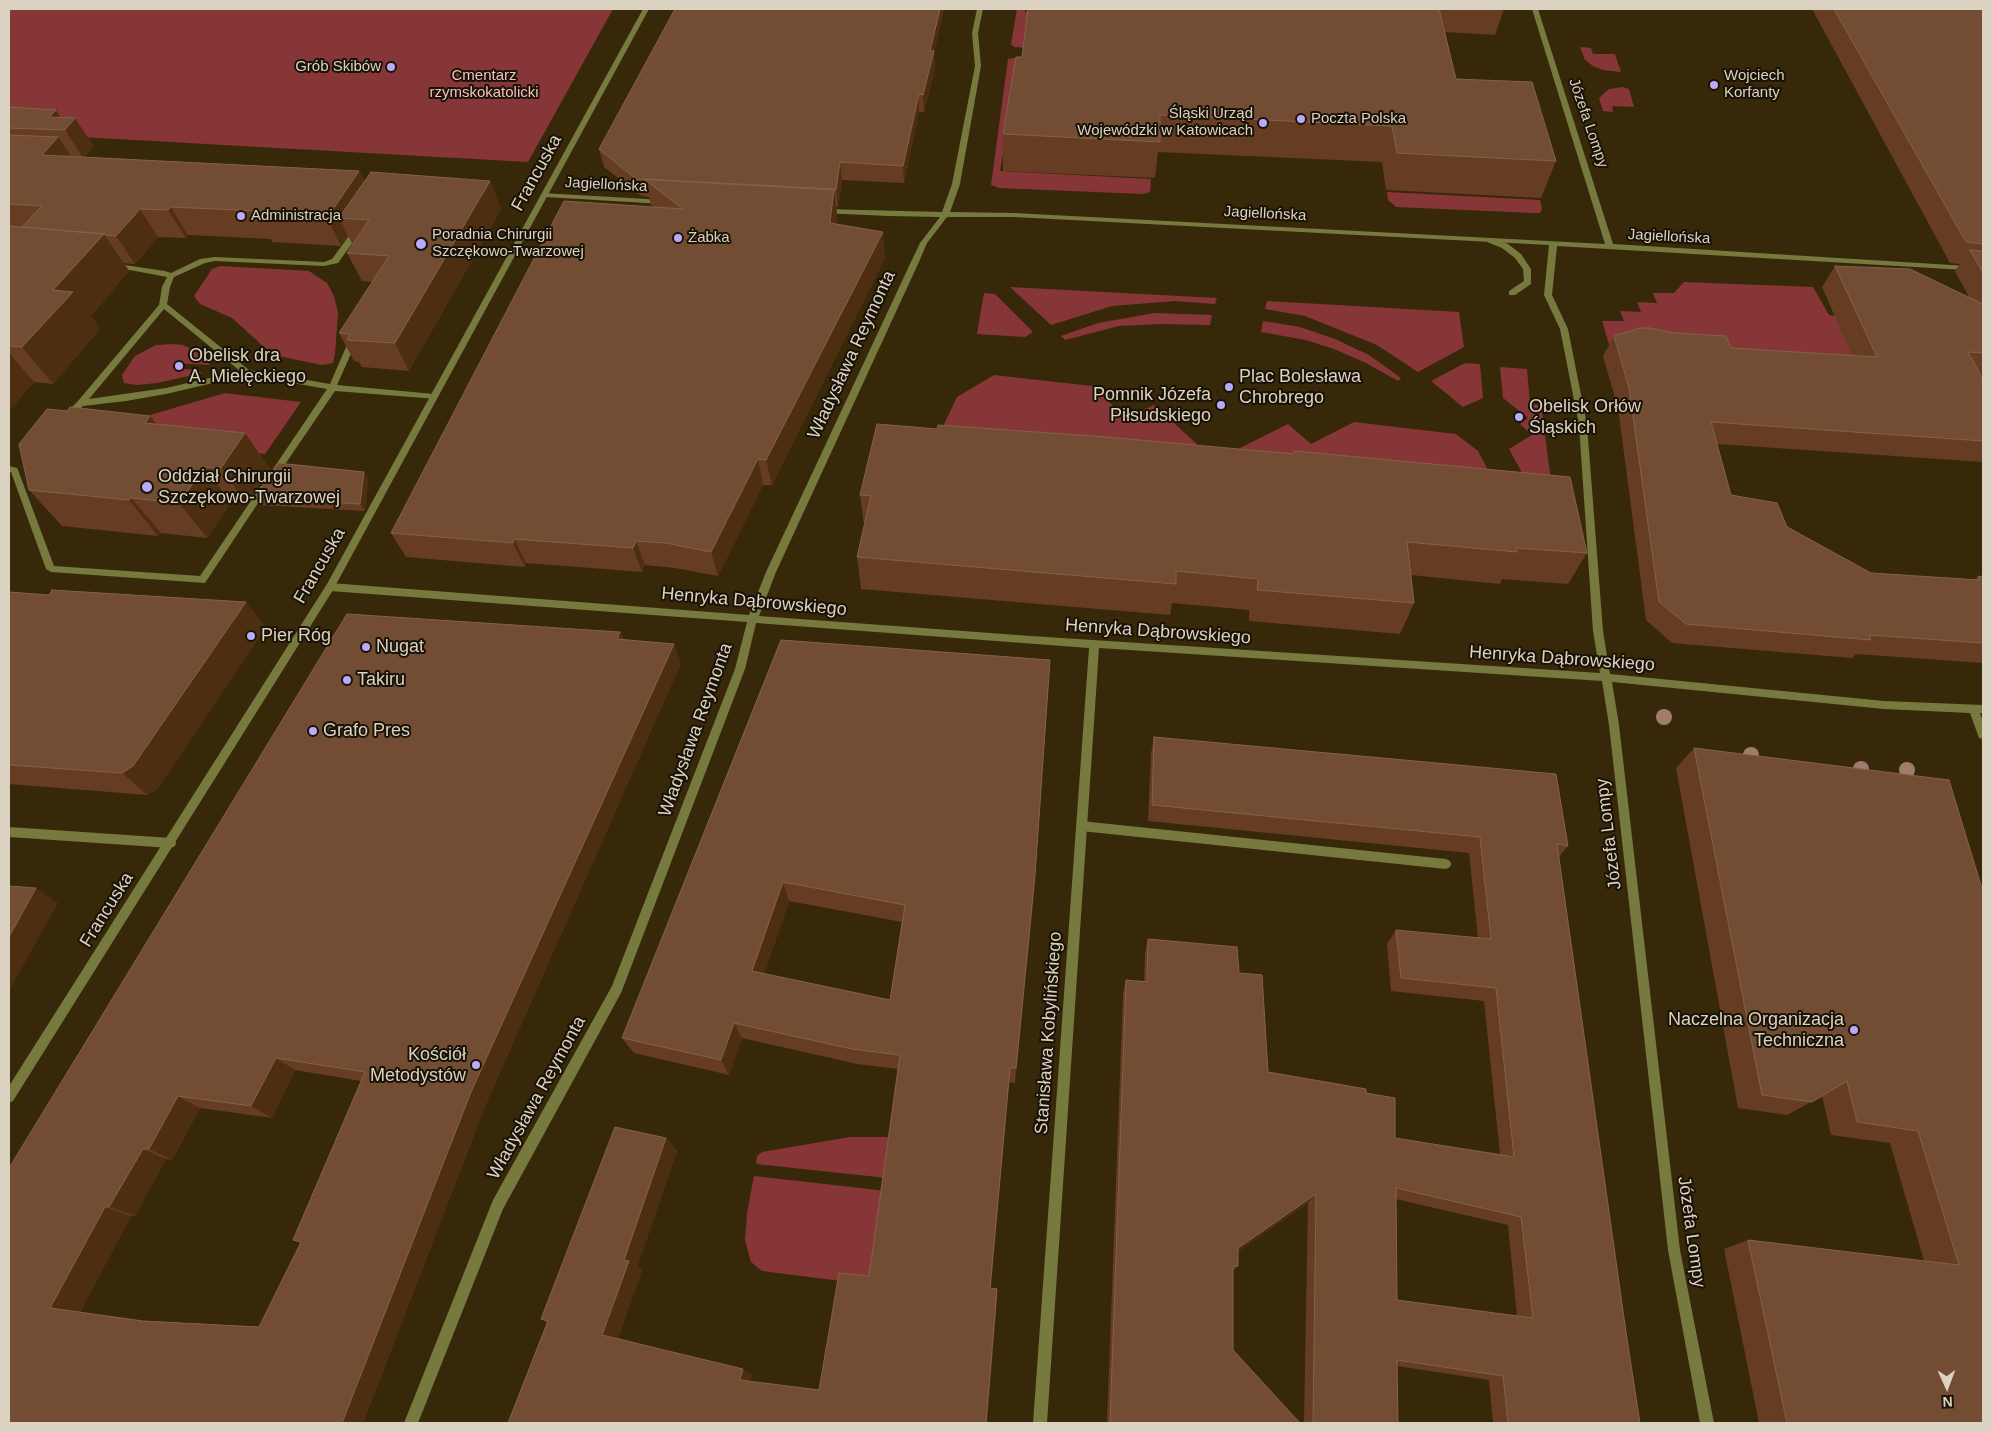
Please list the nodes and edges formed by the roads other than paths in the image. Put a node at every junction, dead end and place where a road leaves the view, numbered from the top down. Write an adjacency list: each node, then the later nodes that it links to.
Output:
1 (646, 9): 4 (street, Francuska)
2 (980, 9): 7 (street, Władysława Reymonta)
3 (1535, 9): 11 (street, Józefa Lompy)
4 (545, 195): 5 (street, Jagiellońska); 20 (street, Francuska)
5 (676, 203)
6 (814, 210): 7 (street, Jagiellońska)
7 (945, 216): 9 (street, Jagiellońska); 25 (street, Władysława Reymonta)
8 (360, 227): 14 (street)
9 (1490, 240): 10 (street, Jagiellońska); 15 (street)
10 (1553, 244): 11 (street, Jagiellońska); 27 (street, Józefa Lompy)
11 (1610, 247): 13 (street, Jagiellońska)
12 (107, 265): 14 (street)
13 (1983, 270)
14 (170, 276): 16 (street)
15 (1512, 293)
16 (163, 305): 18 (street); 21 (street)
17 (359, 325): 19 (street)
18 (247, 372): 19 (street); 21 (street)
19 (332, 388): 20 (street); 23 (street)
20 (434, 397): 24 (street, Francuska)
21 (81, 403): 22 (street)
22 (62, 422)
23 (15, 467)
24 (330, 587): 25 (street, Henryka Dąbrowskiego); 32 (street, Francuska)
25 (753, 618): 26 (street, Henryka Dąbrowskiego); 35 (street, Władysława Reymonta)
26 (1094, 644): 27 (street, Henryka Dąbrowskiego); 30 (street, Stanisława Kobylińskiego)
27 (1605, 677): 28 (street, Henryka Dąbrowskiego); 37 (street, Józefa Lompy)
28 (1978, 708): 29 (street)
29 (1983, 735)
30 (1081, 826): 33 (street); 36 (street, Stanisława Kobylińskiego)
31 (9, 832): 32 (street)
32 (171, 842): 34 (street, Francuska)
33 (1446, 864)
34 (9, 1097)
35 (411, 1423)
36 (1040, 1423)
37 (1706, 1423)

